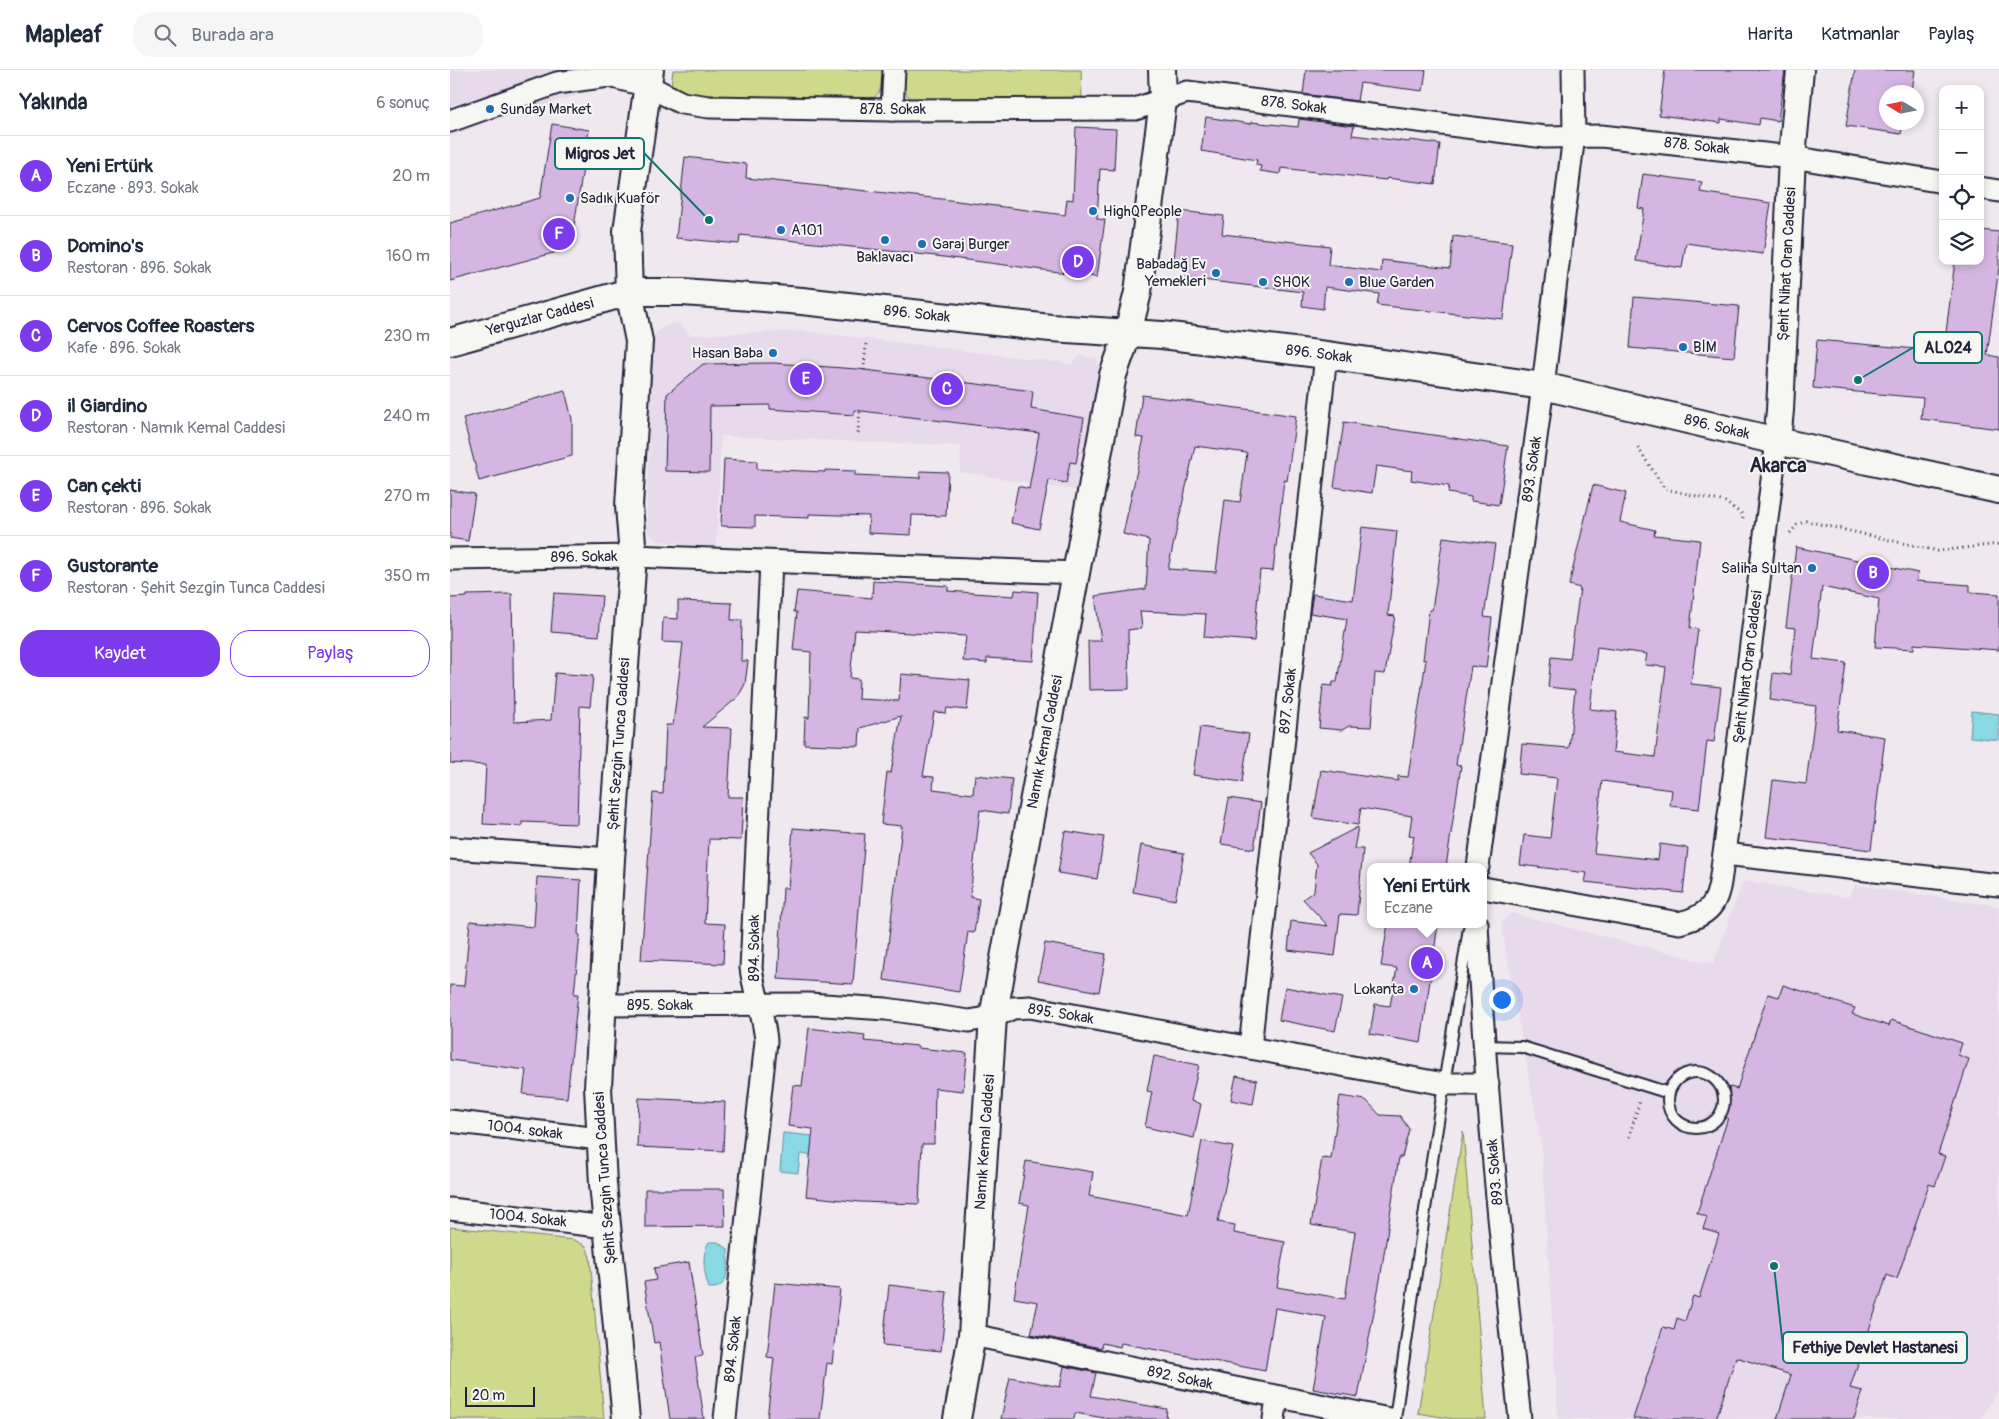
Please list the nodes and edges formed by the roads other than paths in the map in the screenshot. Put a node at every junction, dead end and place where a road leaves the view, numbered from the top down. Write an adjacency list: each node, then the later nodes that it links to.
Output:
1 (894, 70): 8 (street)
2 (1162, 70): 7 (street, Namık Kemal Caddesi)
3 (1572, 70): 10 (street, 893. Sokak)
4 (1800, 70): 11 (street, Şehit Nihat Oran Caddesi)
5 (552, 76): 6 (street, 878. Sokak); 9 (street, 878. Sokak)
6 (649, 78): 8 (street, 878. Sokak); 15 (street, Şehit Sezgin Tunca Caddesi)
7 (1163, 101): 8 (street, 878. Sokak); 10 (street, 878. Sokak); 16 (street, Namık Kemal Caddesi)
8 (892, 110)
9 (450, 121)
10 (1574, 135): 11 (street, 878. Sokak); 19 (street, 893. Sokak)
11 (1792, 157): 12 (street, 878. Sokak); 20 (street, Şehit Nihat Oran Caddesi)
12 (1939, 181)
13 (1984, 189): 14 (street)
14 (1999, 191)
15 (629, 292): 16 (street, 896. Sokak); 17 (street, Yerguzlar Caddesi); 22 (street, Şehit Sezgin Tunca Caddesi)
16 (1128, 333): 18 (street, 896. Sokak); 25 (street, Namık Kemal Caddesi)
17 (450, 342)
18 (1326, 354): 19 (street, 896. Sokak); 38 (street, 897. Sokak)
19 (1544, 386): 20 (street, 896. Sokak); 29 (street, 893. Sokak)
20 (1777, 441): 21 (street, 896. Sokak); 27 (street, Şehit Nihat Oran Caddesi)
21 (1999, 490)
22 (633, 556): 23 (street, 896. Sokak); 24 (street, 896. Sokak); 28 (street, Şehit Sezgin Tunca Caddesi)
23 (450, 559)
24 (771, 563): 25 (street, 896. Sokak); 34 (street, 894. Sokak)
25 (1078, 573): 36 (street, Namık Kemal Caddesi)
26 (450, 848): 28 (street)
27 (1724, 854): 30 (street); 31 (street, Şehit Nihat Oran Caddesi)
28 (611, 859): 35 (street, Şehit Sezgin Tunca Caddesi)
29 (1479, 863)
30 (1999, 885)
31 (1487, 889)
32 (1469, 928): 39 (lane)
33 (1477, 928): 37 (street, 893. Sokak)
34 (760, 1004): 35 (street, 895. Sokak); 36 (street, 895. Sokak); 49 (street, 894. Sokak)
35 (602, 1005): 43 (street, Şehit Sezgin Tunca Caddesi)
36 (994, 1016): 38 (street, 895. Sokak); 46 (street, Namık Kemal Caddesi)
37 (1484, 1046): 40 (street, 893. Sokak); 41 (lane)
38 (1250, 1048): 39 (street, 895. Sokak)
39 (1444, 1084): 40 (street, 895. Sokak); 53 (lane)
40 (1488, 1084): 54 (street, 893. Sokak)
41 (1669, 1093): 41 (lane)
42 (450, 1121): 43 (street, 1004. sokak)
43 (599, 1139): 45 (street, Şehit Sezgin Tunca Caddesi)
44 (450, 1209): 45 (street, 1004. Sokak)
45 (607, 1227): 48 (street, Şehit Sezgin Tunca Caddesi)
46 (972, 1336): 47 (street, 892. Sokak); 50 (street, Namık Kemal Caddesi)
47 (1277, 1398): 51 (street); 52 (street, 892. Sokak)
48 (626, 1419)
49 (725, 1419)
50 (957, 1419)
51 (1274, 1419)
52 (1389, 1419)
53 (1395, 1419)
54 (1520, 1419)

